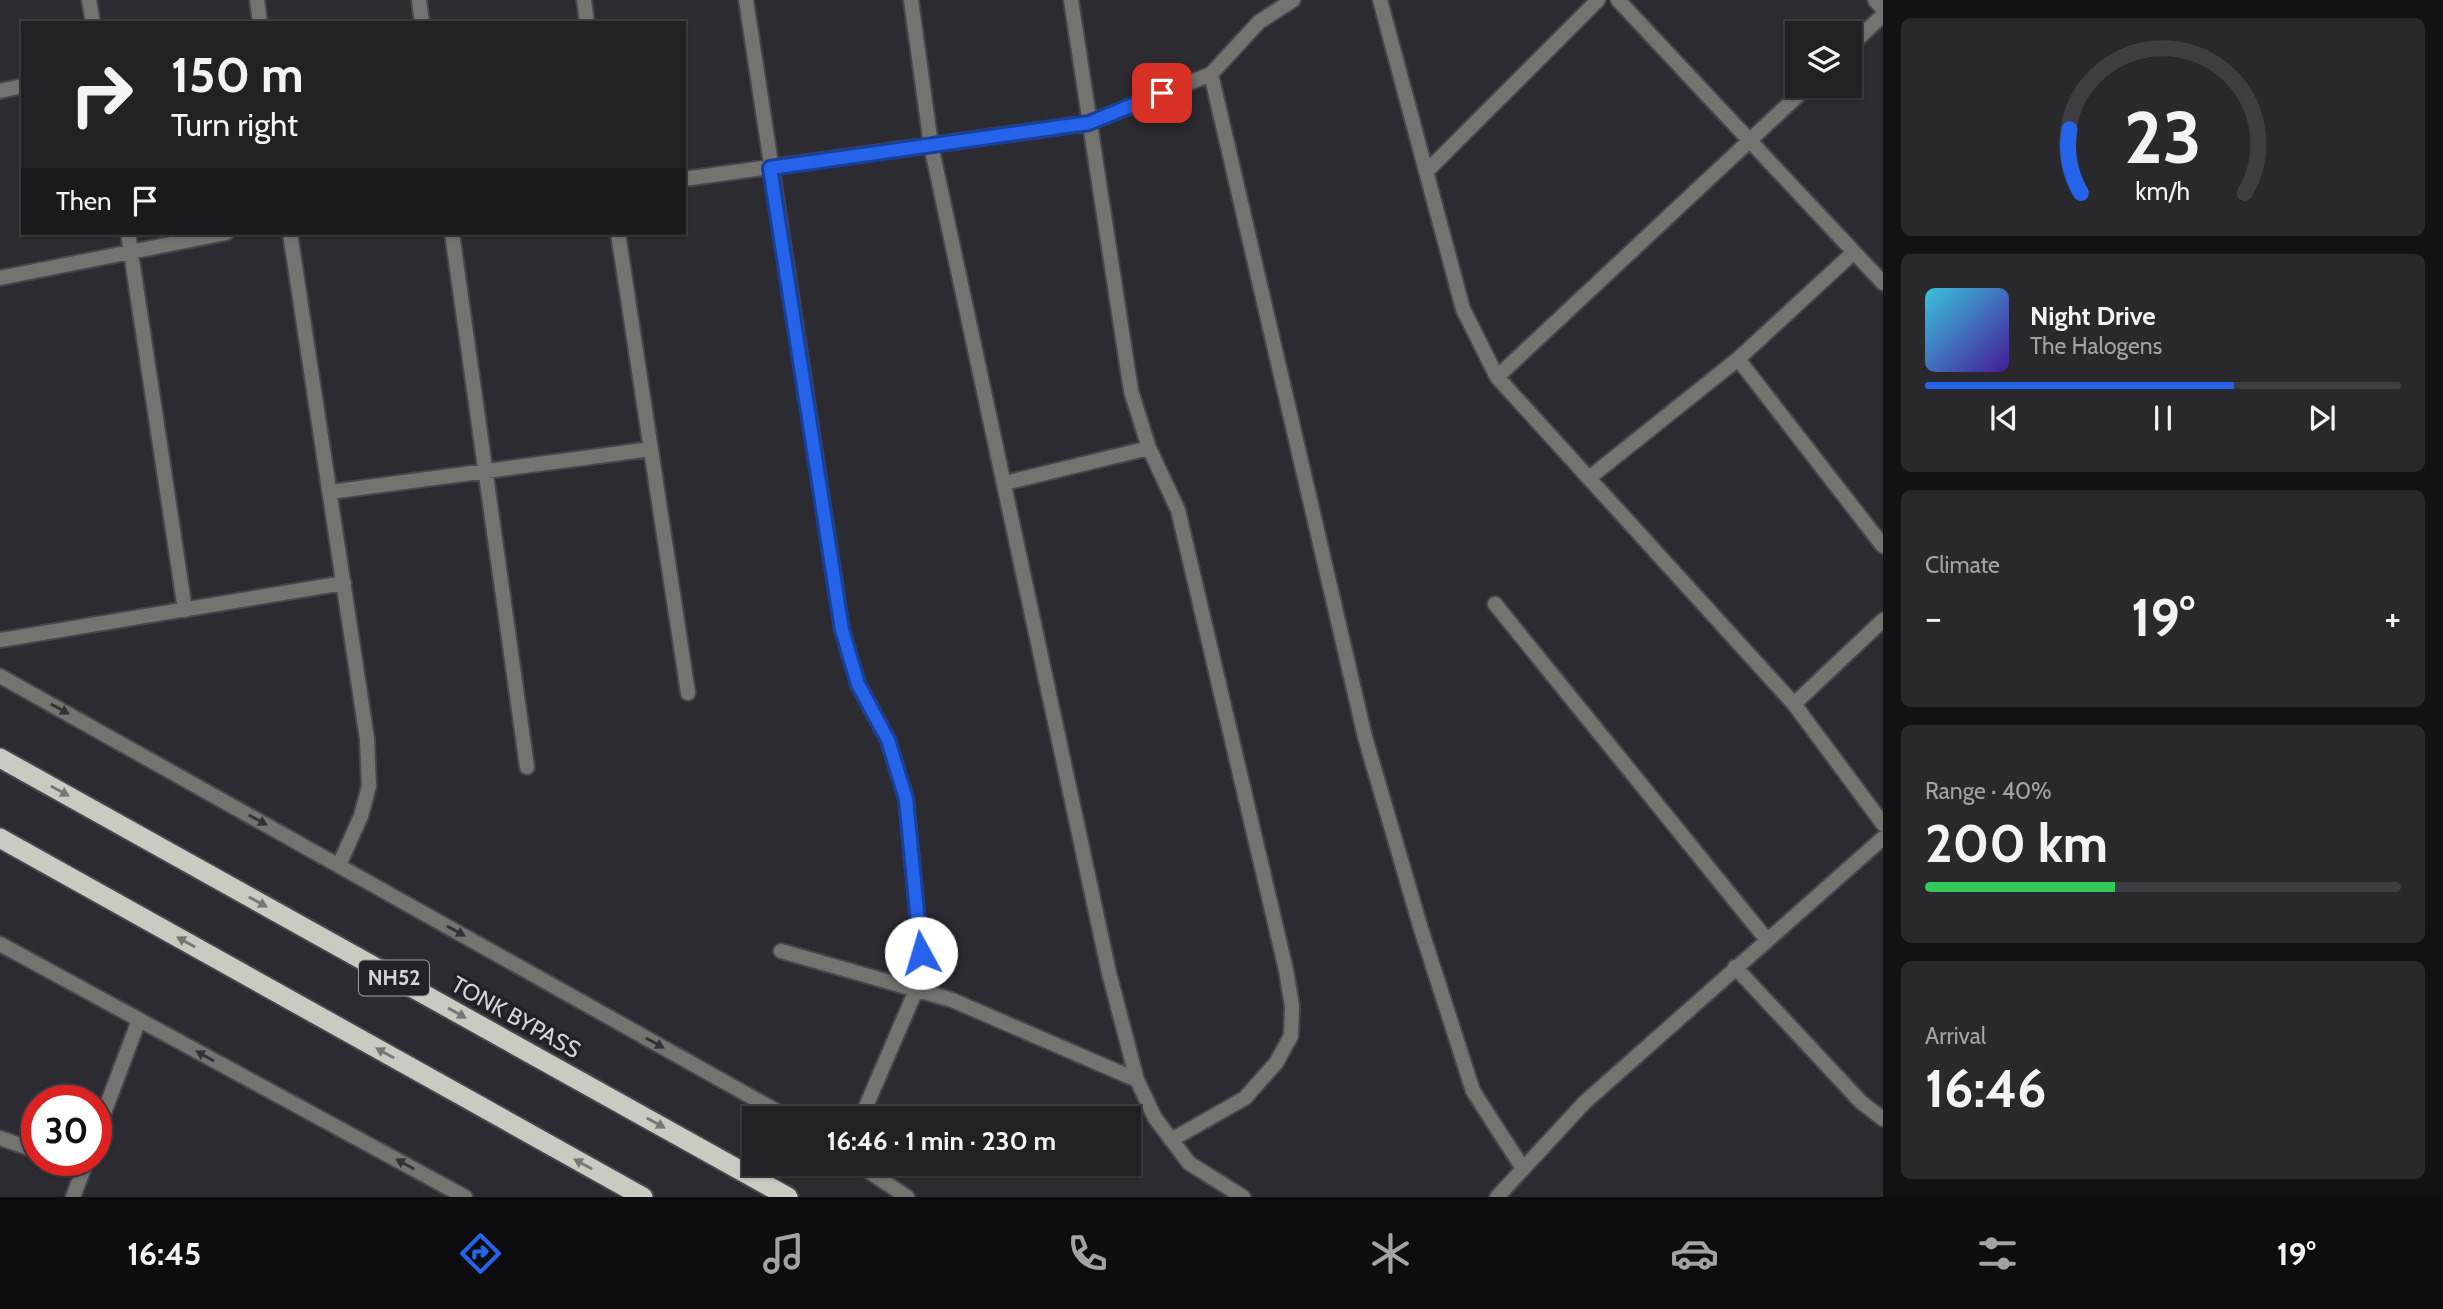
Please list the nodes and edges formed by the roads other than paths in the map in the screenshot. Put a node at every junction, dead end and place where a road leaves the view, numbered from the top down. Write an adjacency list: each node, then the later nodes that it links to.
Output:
1 (89, 0): 15 (street)
2 (257, 0): 16 (street)
3 (419, 0): 17 (street)
4 (584, 0): 18 (street)
5 (746, 0): 27 (street)
6 (911, 0): 26 (street)
7 (1071, 0): 24 (street)
8 (1292, 0): 20 (street)
9 (1380, 0): 28 (street)
10 (1598, 0): 28 (street)
11 (1618, 0): 25 (street)
12 (1875, 0): 13 (street)
13 (1883, 9)
14 (1883, 15): 19 (street)
15 (93, 21)
16 (260, 21)
17 (422, 21)
18 (587, 21)
19 (1862, 35)
20 (1212, 74): 24 (street); 76 (street)
21 (21, 86): 22 (street)
22 (0, 91)
23 (1795, 98): 25 (street)
24 (1089, 123): 26 (street); 41 (street)
25 (1750, 140): 36 (street); 40 (street)
26 (932, 145): 27 (street); 45 (street)
27 (770, 168): 29 (street); 66 (street)
28 (1426, 172): 40 (street)
29 (686, 179)
30 (128, 235): 35 (street)
31 (216, 235): 35 (street)
32 (290, 235): 46 (street)
33 (452, 235): 43 (street)
34 (618, 235): 42 (street)
35 (132, 251): 37 (street); 50 (street)
36 (1854, 252): 38 (street); 39 (street)
37 (0, 278)
38 (1883, 283)
39 (1738, 359): 44 (street); 47 (street)
40 (1497, 377): 44 (street)
41 (1149, 448): 45 (street); 74 (street)
42 (651, 449): 43 (street); 54 (street)
43 (485, 471): 46 (street); 57 (street)
44 (1588, 478): 55 (street)
45 (1005, 483): 68 (street)
46 (330, 492): 48 (street)
47 (1883, 546)
48 (344, 583): 50 (street); 61 (street)
49 (1494, 604): 62 (street)
50 (185, 610): 52 (street)
51 (1883, 620): 55 (street)
52 (0, 640)
53 (0, 676): 61 (street, one-way to 61)
54 (688, 693)
55 (1794, 704): 58 (street)
56 (0, 758): 82 (highway, TONK BYPASS / NH52, one-way to 82)
57 (527, 767)
58 (1883, 824)
59 (0, 838): 81 (highway, one-way to 59)
60 (1883, 838): 62 (street)
61 (339, 865): 70 (street, one-way to 70)
62 (1767, 940): 65 (street)
63 (0, 944): 67 (street)
64 (781, 951): 66 (street)
65 (1735, 967): 72 (street); 76 (street)
66 (916, 990): 68 (street); 71 (street)
67 (139, 1020): 69 (street); 80 (street, one-way to 67)
68 (1137, 1080): 74 (street)
69 (112, 1092)
70 (768, 1106)
71 (866, 1106)
72 (1883, 1119)
73 (0, 1138): 75 (street)
74 (1171, 1140): 84 (street)
75 (21, 1145)
76 (1522, 1167): 85 (street)
77 (81, 1176): 79 (street)
78 (876, 1176): 83 (street)
79 (73, 1197)
80 (465, 1197)
81 (643, 1197)
82 (788, 1197)
83 (907, 1197)
84 (1244, 1197)
85 (1497, 1197)

